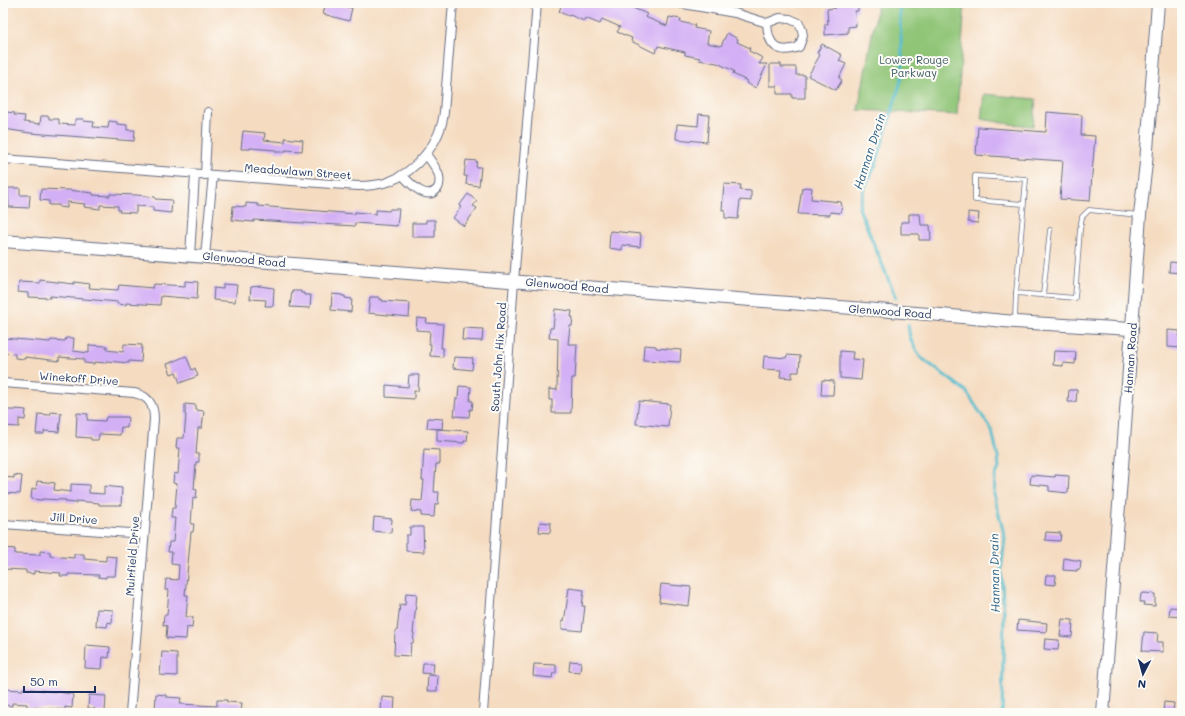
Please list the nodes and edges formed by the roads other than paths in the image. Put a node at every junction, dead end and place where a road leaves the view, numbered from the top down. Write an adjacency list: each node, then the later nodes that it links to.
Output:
1 (453, 3): 7 (street, Meadowlawn Street)
2 (537, 3): 18 (street, South John Hix Road)
3 (678, 3): 5 (street)
4 (1158, 3): 13 (street, Hannan Road)
5 (767, 23): 5 (street)
6 (208, 112): 10 (street)
7 (426, 154): 11 (street, Meadowlawn Street); 11 (street)
8 (3, 159): 9 (street, Meadowlawn Street)
9 (195, 174): 10 (street, Meadowlawn Street); 16 (street)
10 (209, 175): 11 (street, Meadowlawn Street); 17 (street)
11 (402, 175)
12 (1024, 204): 12 (lane); 19 (lane)
13 (1140, 215): 20 (lane); 22 (street, Hannan Road)
14 (1050, 230): 20 (lane)
15 (3, 241): 16 (street, Glenwood Road)
16 (190, 255): 17 (street, Glenwood Road)
17 (206, 256): 18 (street, Glenwood Road)
18 (514, 281): 21 (street, Glenwood Road); 28 (street, South John Hix Road)
19 (1016, 293): 20 (lane); 21 (lane)
20 (1043, 295)
21 (1015, 322): 22 (street, Glenwood Road)
22 (1131, 329): 29 (street, Hannan Road)
23 (3, 383): 24 (street, Winekoff Drive)
24 (150, 401): 26 (street, Muirfield Drive)
25 (3, 524): 26 (street, Jill Drive)
26 (144, 534): 27 (street, Muirfield Drive)
27 (130, 713)
28 (482, 713)
29 (1103, 713)

